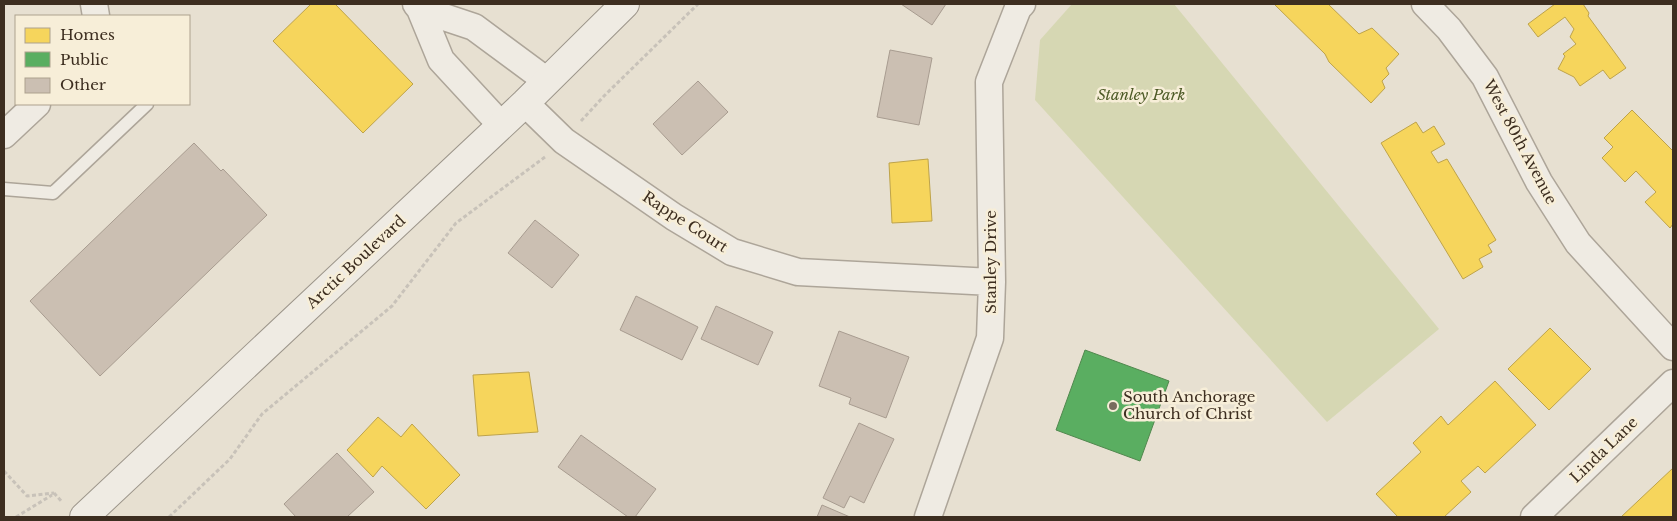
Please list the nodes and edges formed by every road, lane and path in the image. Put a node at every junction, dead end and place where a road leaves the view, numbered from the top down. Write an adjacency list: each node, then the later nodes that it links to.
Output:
1 (626, 4): 6 (main road, Arctic Boulevard)
2 (698, 4): 12 (path)
3 (1022, 4): 14 (street, Stanley Drive)
4 (1425, 4): 15 (street, West 80th Avenue)
5 (418, 6): 6 (street); 10 (street)
6 (547, 81): 7 (main road, Arctic Boulevard)
7 (525, 103): 10 (main road, Arctic Boulevard); 12 (street, Rappe Court)
8 (36, 105): 11 (street)
9 (146, 105): 13 (lane)
10 (501, 125): 19 (main road, Arctic Boulevard)
11 (4, 135)
12 (564, 141): 14 (street, Rappe Court); 20 (path)
13 (4, 189)
14 (992, 282): 21 (street, Stanley Drive)
15 (1673, 347)
16 (1673, 383): 22 (street, Linda Lane)
17 (4, 471): 18 (path)
18 (16, 517)
19 (84, 517)
20 (169, 517)
21 (928, 517)
22 (1534, 517)

